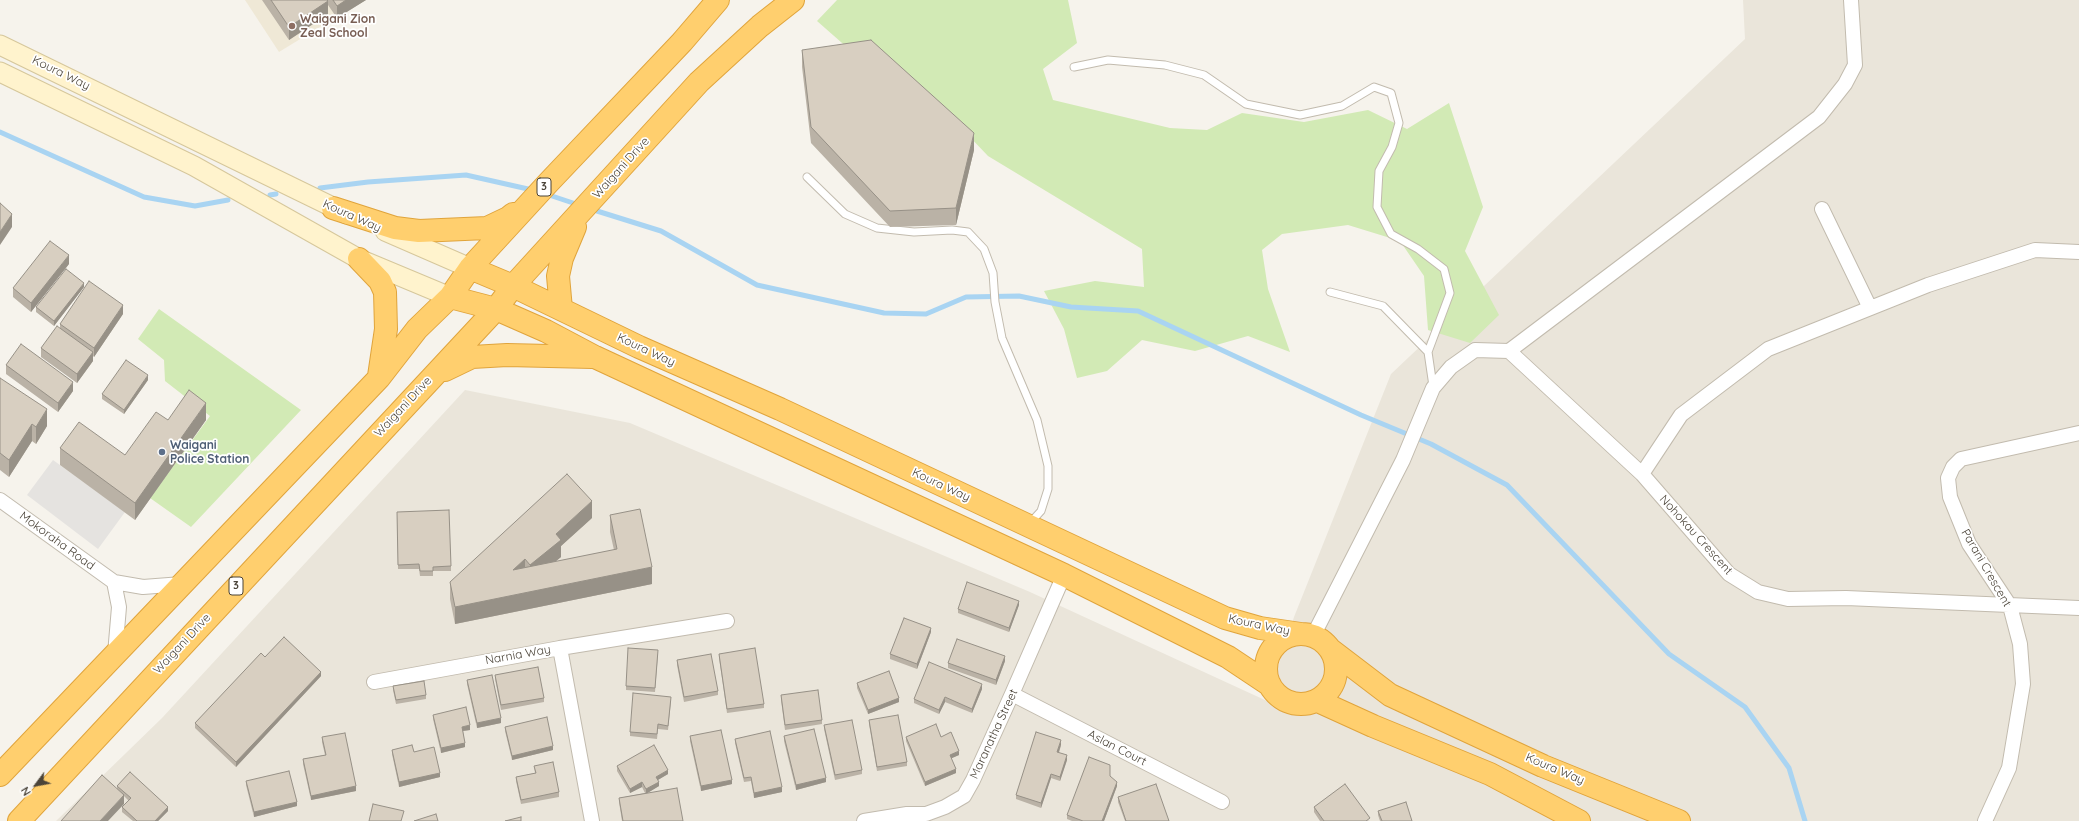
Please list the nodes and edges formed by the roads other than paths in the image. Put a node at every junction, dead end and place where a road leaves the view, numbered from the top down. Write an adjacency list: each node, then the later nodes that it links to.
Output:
1 (718, 0): 8 (highway, 3)
2 (793, 0): 11 (highway, Waigani Drive / 3)
3 (1851, 0): 21 (street)
4 (0, 44): 9 (main road, Koura Way)
5 (1074, 67): 22 (lane)
6 (0, 72): 13 (main road)
7 (807, 177): 30 (lane)
8 (549, 182): 9 (highway); 14 (highway, 3)
9 (333, 208): 14 (main road, Koura Way)
10 (1822, 209): 18 (street)
11 (580, 215): 15 (highway, Waigani Drive / 3); 20 (highway)
12 (2079, 252): 18 (street)
13 (359, 259): 17 (main road); 24 (highway)
14 (470, 268): 15 (highway, Koura Way); 17 (highway, 3)
15 (513, 286): 19 (highway, Waigani Drive / 3); 20 (highway, Koura Way)
16 (1330, 292): 22 (lane)
17 (450, 297): 19 (highway); 24 (highway, 3)
18 (1870, 308): 28 (street)
19 (496, 309): 23 (highway); 25 (highway, Waigani Drive / 3)
20 (561, 309): 30 (highway, Koura Way)
21 (1509, 351): 26 (street); 28 (street, Nohokau Crescent)
22 (1428, 352): 26 (lane)
23 (595, 357): 25 (highway); 31 (highway)
24 (379, 378): 33 (highway, 3)
25 (429, 380): 47 (highway, Waigani Drive / 3)
26 (1433, 388): 37 (street)
27 (2079, 433): 34 (street, Parani Crescent)
28 (1642, 474): 34 (street, Nohokau Crescent)
29 (0, 500): 32 (street, Mokoraha Road)
30 (1027, 526): 37 (highway, Koura Way)
31 (1064, 575): 42 (highway); 43 (street, Maranatha Street)
32 (114, 582): 33 (street, Mokoraha Road); 40 (street)
33 (182, 584): 40 (highway, 3)
34 (2010, 606): 35 (street, Nohokau Crescent); 52 (street, Parani Crescent)
35 (2079, 608)
36 (727, 621): 38 (street)
37 (1307, 635): 39 (highway); 42 (highway)
38 (560, 648): 41 (street, Narnia Way); 48 (street, Narnia Way)
39 (1331, 650): 44 (highway); 51 (highway, Koura Way)
40 (115, 654): 45 (highway, 3)
41 (374, 682)
42 (1270, 685): 44 (highway)
43 (1012, 694): 46 (street, Aslan Court); 49 (street, Maranatha Street)
44 (1318, 701): 50 (highway)
45 (0, 775)
46 (1222, 802)
47 (19, 821)
48 (592, 821)
49 (864, 821)
50 (1579, 821)
51 (1679, 821)
52 (1985, 821)

